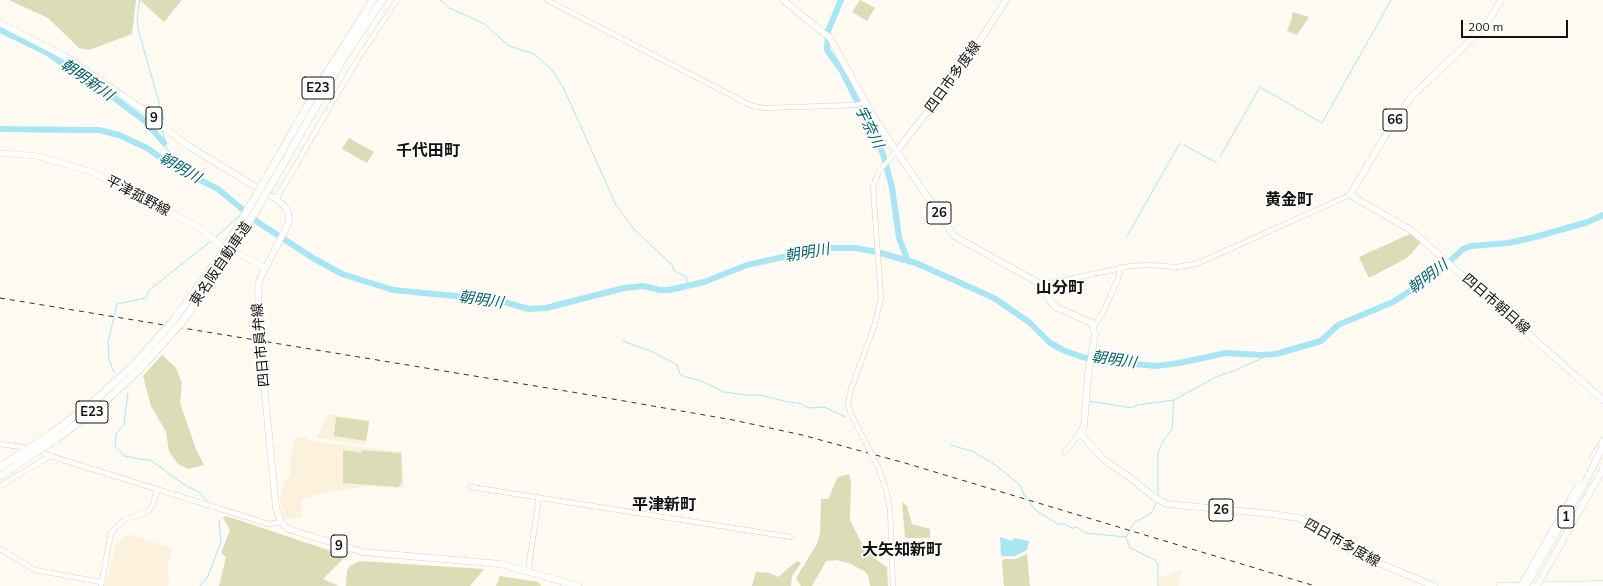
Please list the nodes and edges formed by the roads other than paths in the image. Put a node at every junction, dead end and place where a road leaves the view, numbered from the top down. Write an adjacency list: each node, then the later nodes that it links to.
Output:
1 (397, 0): 12 (street)
2 (547, 0): 8 (street)
3 (783, 0): 8 (main road, 26)
4 (1006, 0): 9 (main road, 四日市多度線)
5 (1501, 0): 11 (main road, 66)
6 (379, 1): 13 (highway, 東名阪自動車道 / E23, bridge)
7 (0, 23): 12 (main road, 四日市員弁線 / 9)
8 (862, 104): 9 (main road, 26)
9 (897, 151): 16 (main road, 26); 41 (street, bridge)
10 (0, 153): 14 (main road, 平津菰野線)
11 (1350, 195): 15 (street); 18 (main road, 四日市朝日線)
12 (276, 199): 14 (main road, 四日市員弁線 / 9)
13 (224, 257): 27 (highway, 東名阪自動車道 / E23, bridge); 29 (highway, 東名阪自動車道 / E23, bridge)
14 (267, 266): 34 (main road, 四日市員弁線 / 9)
15 (1121, 267): 16 (street); 17 (street)
16 (1041, 285): 17 (main road, 26)
17 (1094, 326): 19 (main road)
18 (1603, 400)
19 (1080, 433): 24 (street); 42 (main road, 四日市多度線 / 26)
20 (1603, 441): 44 (main road, 1, bridge)
21 (0, 444): 23 (street)
22 (1603, 446): 45 (main road, 1, bridge)
23 (22, 447)
24 (1065, 452)
25 (44, 454): 26 (street)
26 (50, 456): 30 (street); 32 (street)
27 (0, 467)
28 (1603, 469): 46 (main road, 1, bridge)
29 (0, 476)
30 (0, 486)
31 (470, 487): 33 (street)
32 (157, 489): 34 (street); 38 (street)
33 (539, 497): 35 (street); 37 (street)
34 (281, 522): 37 (main road, 9)
35 (791, 537)
36 (0, 549): 38 (street)
37 (528, 571): 40 (main road, 9)
38 (101, 584)
39 (1603, 584): 43 (main road)
40 (578, 586)
41 (893, 586)
42 (1434, 586)
43 (1500, 586)
44 (1521, 586)
45 (1526, 586)
46 (1537, 586)

